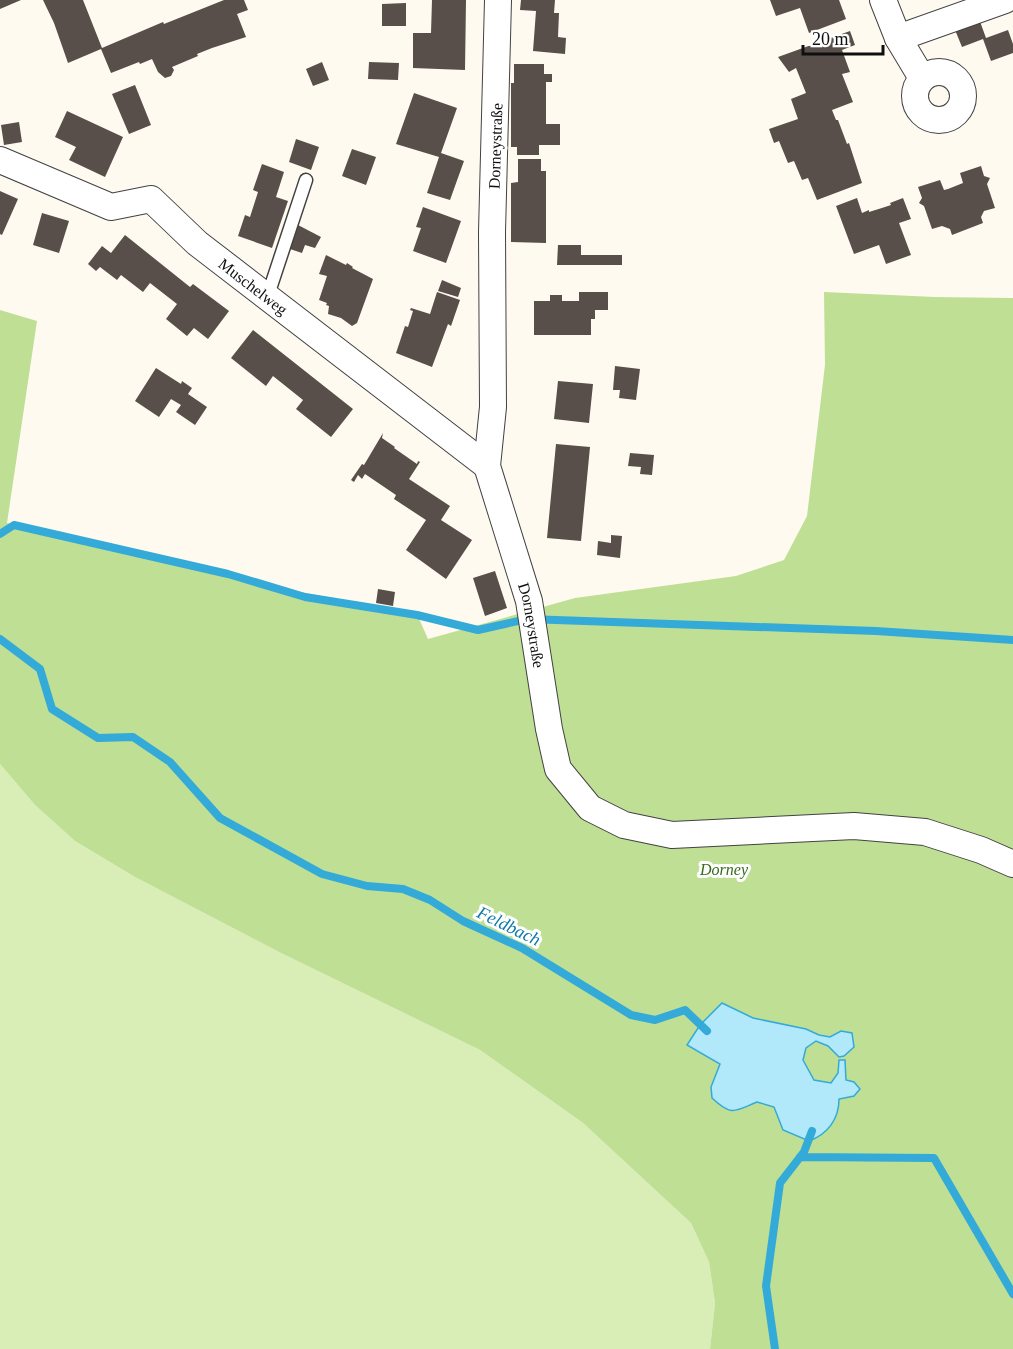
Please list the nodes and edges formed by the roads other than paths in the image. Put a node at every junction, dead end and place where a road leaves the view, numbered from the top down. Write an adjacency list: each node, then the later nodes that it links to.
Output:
1 (498, 0): 9 (street, Dorneystraße)
2 (883, 0): 4 (street)
3 (1005, 0): 4 (street)
4 (898, 38): 5 (street)
5 (922, 78)
6 (0, 160): 8 (street, Muschelweg)
7 (306, 180): 8 (lane)
8 (267, 298): 9 (street, Muschelweg)
9 (487, 466): 10 (street, Dorneystraße)
10 (1013, 864)

